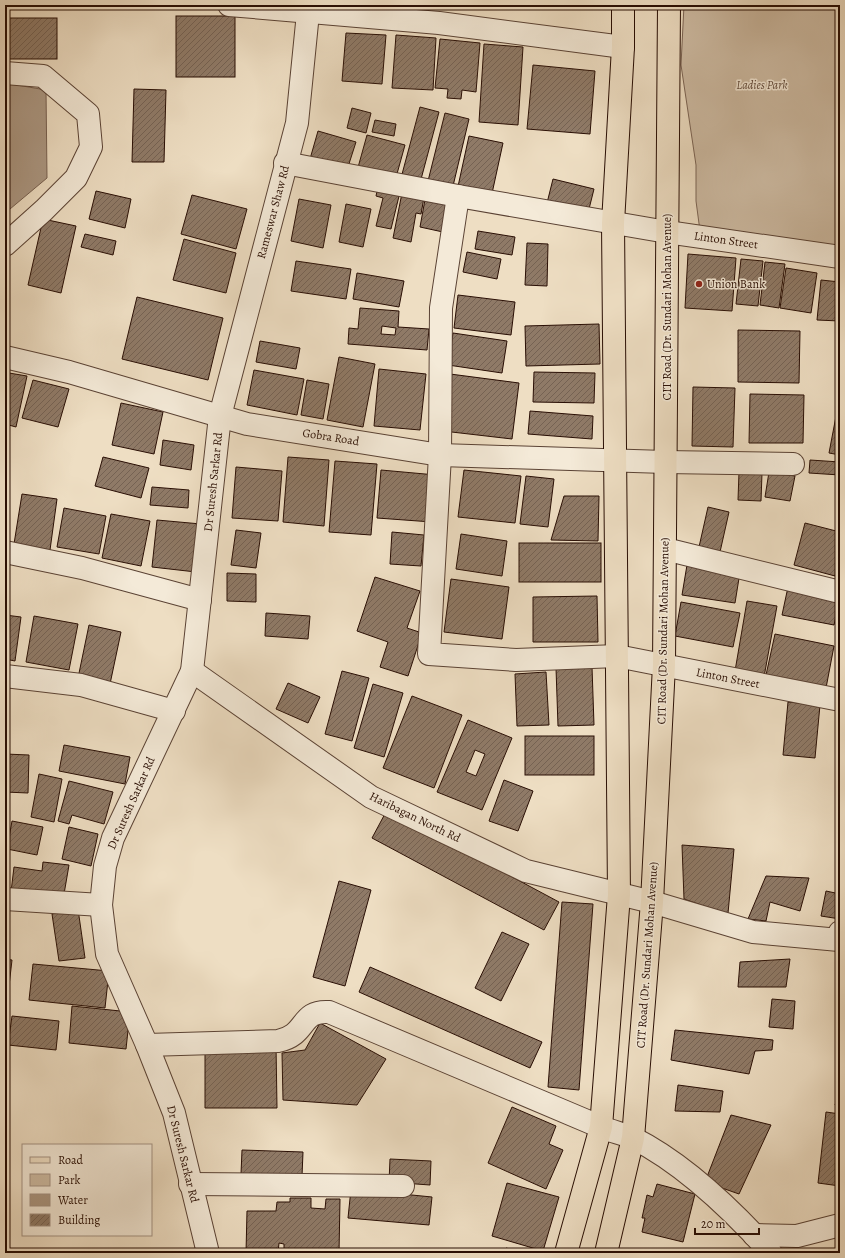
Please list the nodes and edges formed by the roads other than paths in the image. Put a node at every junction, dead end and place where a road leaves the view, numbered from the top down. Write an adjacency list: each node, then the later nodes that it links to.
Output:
1 (229, 5): 4 (street)
2 (623, 5): 5 (main road)
3 (669, 5): 10 (main road, CIT Road (Dr. Sundari Mohan Avenue))
4 (308, 9): 5 (street); 7 (street, Rameswar Shaw Rd)
5 (623, 47): 9 (main road)
6 (5, 73): 11 (street)
7 (285, 163): 8 (street); 14 (street, Rameswar Shaw Rd)
8 (458, 196): 9 (street); 15 (street)
9 (613, 223): 10 (street, Linton Street); 16 (main road)
10 (667, 232): 12 (street, Linton Street); 17 (main road, CIT Road (Dr. Sundari Mohan Avenue))
11 (5, 245)
12 (840, 257)
13 (5, 357): 14 (street, Gobra Road)
14 (220, 416): 15 (street, Gobra Road); 22 (street, Dr Suresh Sarkar Rd)
15 (440, 455): 16 (street, Gobra Road); 23 (street)
16 (614, 461): 17 (street, Gobra Road); 23 (main road)
17 (665, 462): 18 (street, Gobra Road); 19 (main road, CIT Road (Dr. Sundari Mohan Avenue))
18 (793, 464)
19 (665, 550): 21 (street); 24 (main road, CIT Road (Dr. Sundari Mohan Avenue))
20 (5, 552): 22 (street)
21 (840, 592)
22 (200, 600): 25 (street, Dr Suresh Sarkar Rd)
23 (617, 656): 24 (street, Linton Street); 29 (main road)
24 (664, 665): 27 (street, Linton Street); 31 (main road, CIT Road (Dr. Sundari Mohan Avenue))
25 (192, 671): 28 (street, Dr Suresh Sarkar Rd); 29 (street, Haribagan North Rd)
26 (5, 676): 28 (street)
27 (840, 700)
28 (174, 711): 32 (street, Dr Suresh Sarkar Rd)
29 (619, 895): 31 (street, Haribagan North Rd); 35 (main road)
30 (5, 899): 32 (street)
31 (652, 902): 33 (street, Haribagan North Rd); 36 (main road, CIT Road (Dr. Sundari Mohan Avenue))
32 (101, 905): 34 (street, Dr Suresh Sarkar Rd)
33 (840, 932)
34 (147, 1045): 35 (street); 37 (street, Dr Suresh Sarkar Rd)
35 (601, 1127): 36 (street); 42 (main road)
36 (633, 1138): 40 (street); 43 (main road, CIT Road (Dr. Sundari Mohan Avenue))
37 (190, 1184): 38 (street); 41 (street, Dr Suresh Sarkar Rd)
38 (403, 1186)
39 (840, 1225): 40 (street)
40 (754, 1235): 44 (street)
41 (208, 1253)
42 (566, 1253)
43 (606, 1253)
44 (771, 1253)

